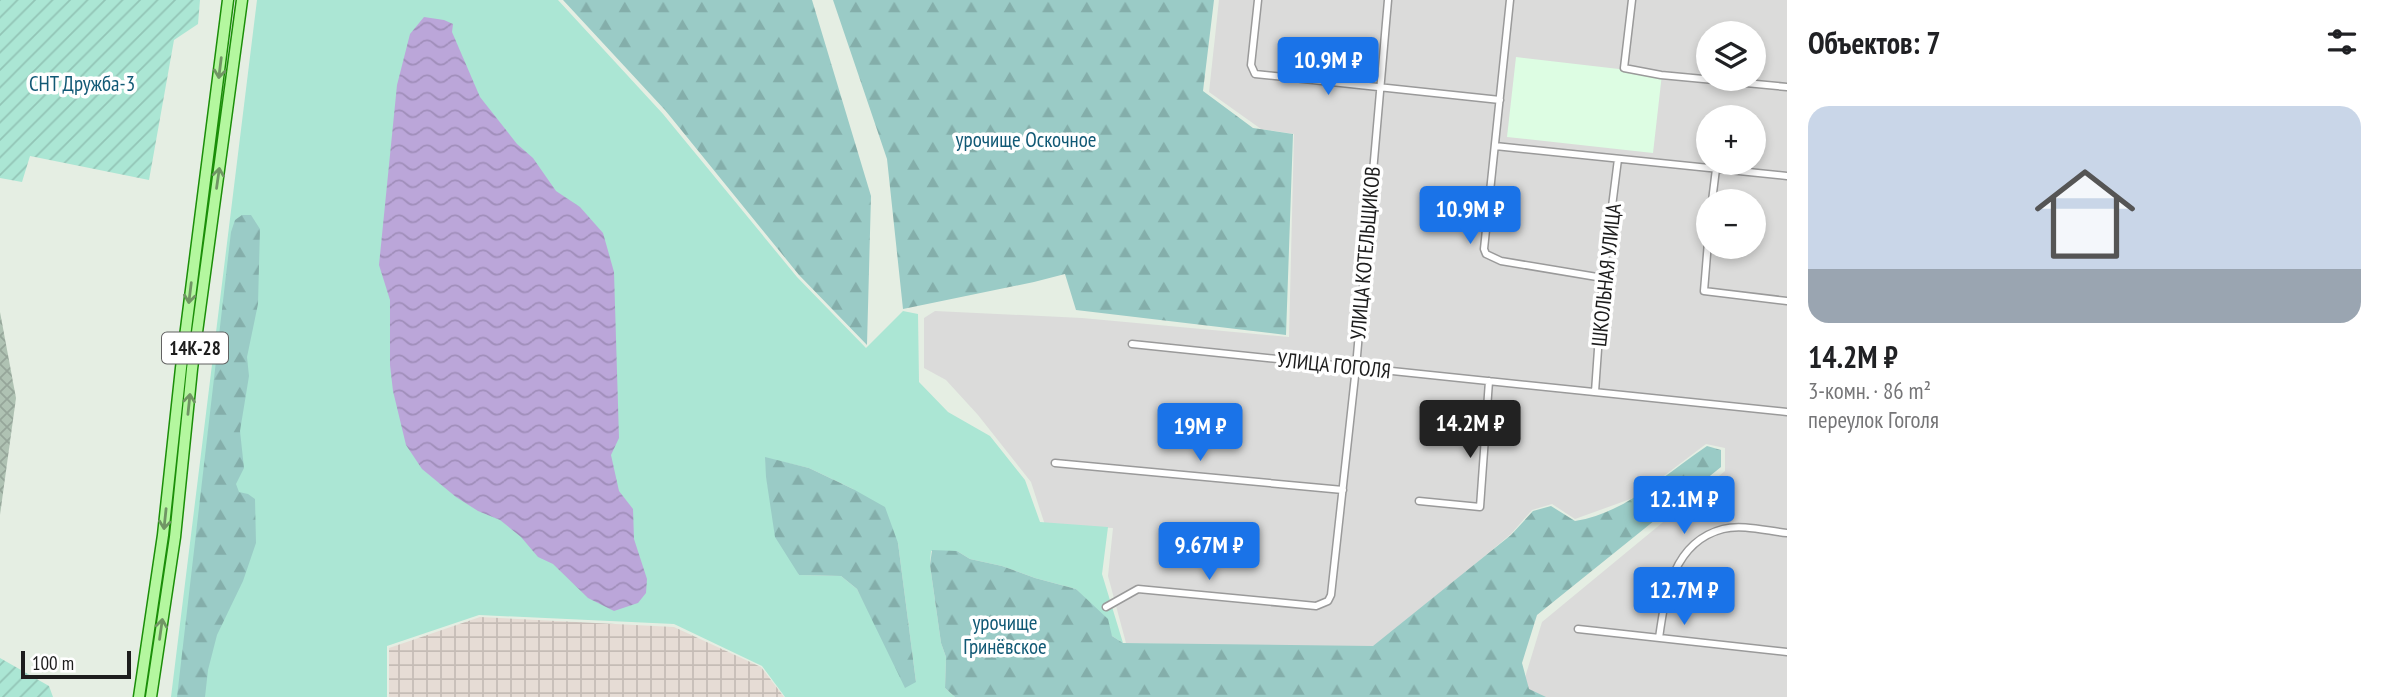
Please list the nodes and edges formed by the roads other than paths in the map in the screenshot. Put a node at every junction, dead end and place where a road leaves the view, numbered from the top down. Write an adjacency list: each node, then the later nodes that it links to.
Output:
1 (228, 0): 31 (main road, 14К-28, one-way to 31)
2 (242, 0): 32 (main road, 14К-28, one-way to 2)
3 (1258, 0): 8 (street)
4 (1388, 0): 8 (street, УЛИЦА КОТЕЛЬЩИКОВ)
5 (1510, 0): 9 (street)
6 (1632, 0): 7 (street)
7 (1787, 87)
8 (1379, 89): 9 (street); 19 (street, УЛИЦА КОТЕЛЬЩИКОВ)
9 (1500, 100): 10 (street)
10 (1495, 146): 11 (street); 16 (street)
11 (1618, 159): 12 (street); 16 (street, ШКОЛЬНАЯ УЛИЦА)
12 (1696, 167)
13 (1766, 174): 14 (street)
14 (1787, 176)
15 (1707, 259): 17 (street)
16 (1603, 278): 21 (street, ШКОЛЬНАЯ УЛИЦА)
17 (1787, 300)
18 (1132, 344): 19 (street, УЛИЦА ГОГОЛЯ)
19 (1356, 367): 20 (street, УЛИЦА ГОГОЛЯ); 24 (street, УЛИЦА КОТЕЛЬЩИКОВ)
20 (1489, 381): 21 (street, УЛИЦА ГОГОЛЯ); 25 (street)
21 (1595, 392): 22 (street, УЛИЦА ГОГОЛЯ)
22 (1787, 412)
23 (1055, 463): 24 (street)
24 (1343, 490): 27 (street, УЛИЦА КОТЕЛЬЩИКОВ)
25 (1419, 501)
26 (1787, 533): 29 (street)
27 (1106, 607)
28 (1578, 629): 29 (street)
29 (1659, 638): 30 (street)
30 (1787, 652)
31 (139, 697)
32 (151, 697)

